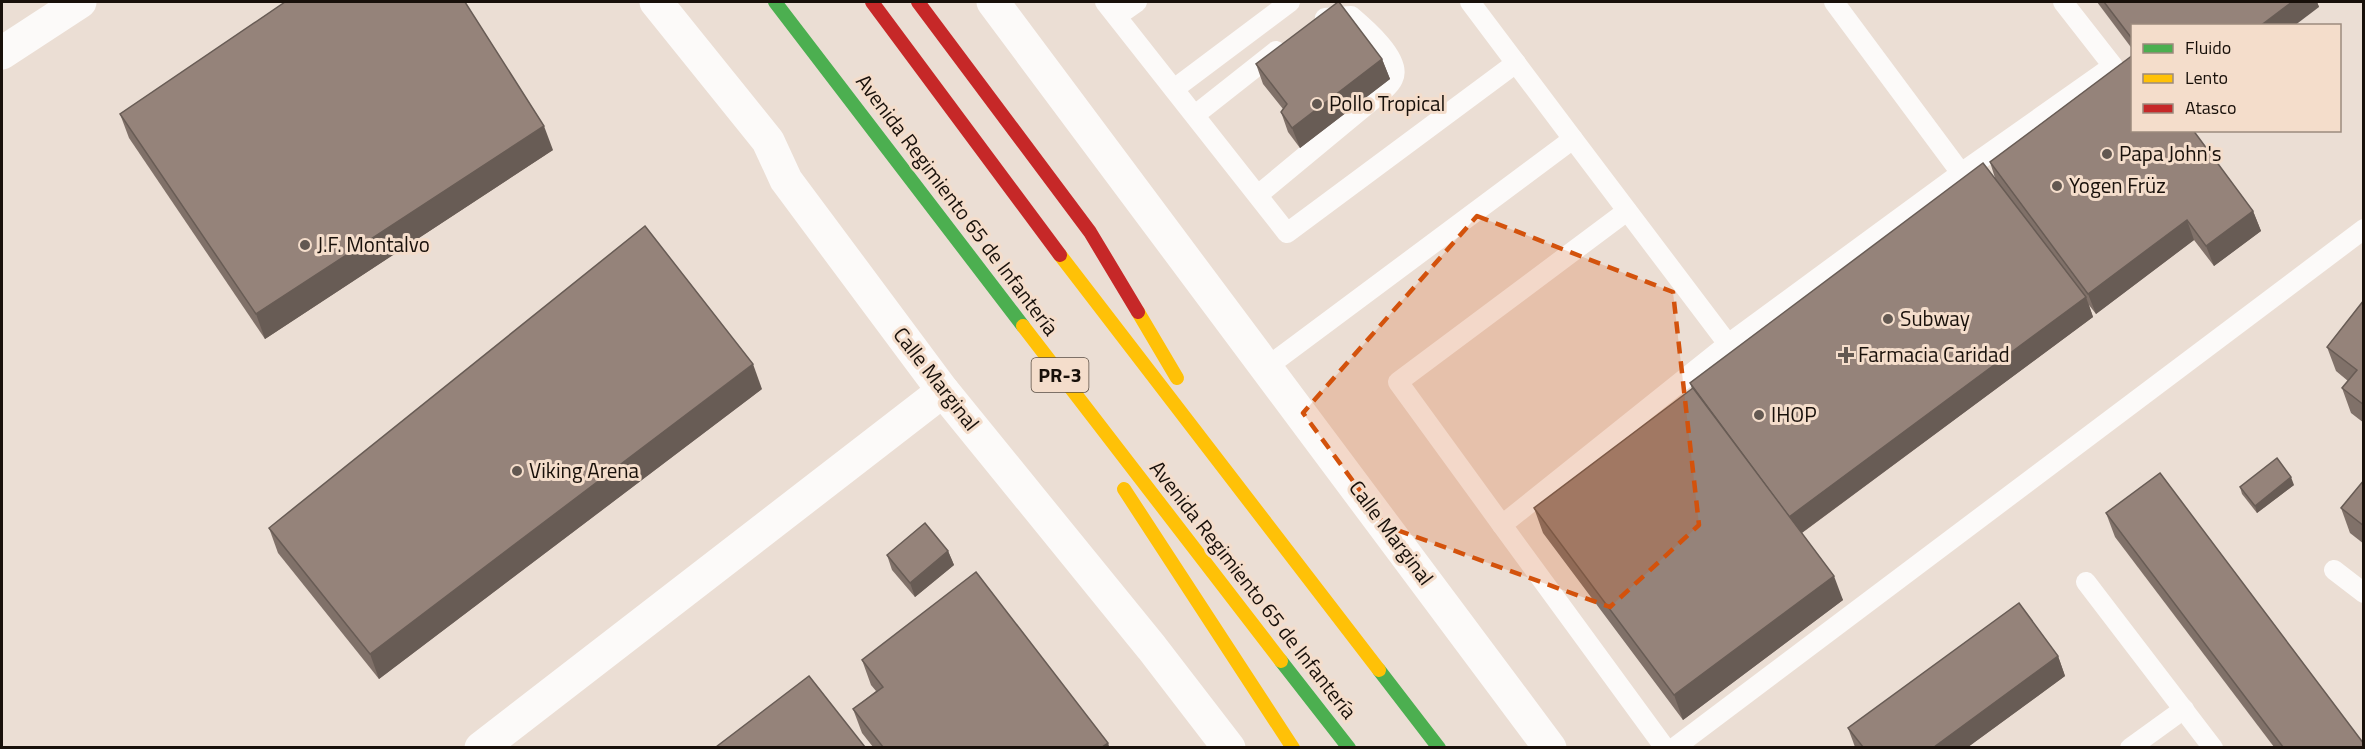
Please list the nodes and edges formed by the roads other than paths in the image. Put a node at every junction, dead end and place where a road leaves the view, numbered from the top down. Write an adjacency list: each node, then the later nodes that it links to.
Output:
1 (80, 2): 15 (street)
2 (656, 2): 27 (street, Calle Marginal)
3 (775, 2): 24 (main road, Avenida Regimiento 65 de Infantería / PR-3)
4 (872, 2): 32 (main road)
5 (918, 2): 28 (main road)
6 (993, 2): 26 (street, Calle Marginal)
7 (1137, 2): 12 (lane)
8 (1290, 2): 17 (lane)
9 (1470, 2): 16 (lane)
10 (1834, 2): 20 (lane)
11 (2063, 2): 20 (lane)
12 (1111, 9): 17 (lane)
13 (1305, 28): 21 (lane)
14 (1287, 43): 18 (lane)
15 (2, 53)
16 (1516, 63): 19 (lane); 21 (lane)
17 (1174, 89): 18 (lane)
18 (1195, 115): 21 (lane)
19 (1573, 138): 22 (lane); 26 (lane)
20 (1961, 173): 25 (lane)
21 (1258, 195)
22 (1627, 211): 25 (lane); 33 (lane)
23 (2364, 230): 45 (lane)
24 (999, 296): 30 (main road); 41 (main road, Avenida Regimiento 65 de Infantería / PR-3)
25 (1728, 344): 33 (lane)
26 (1267, 367): 43 (street, Calle Marginal)
27 (944, 390): 38 (street); 39 (street, Calle Marginal)
28 (1185, 392)
29 (1197, 411): 32 (main road)
30 (1088, 434)
31 (1114, 474): 40 (main road)
32 (1257, 511): 42 (main road)
33 (1502, 525): 44 (lane)
34 (2334, 570): 36 (lane)
35 (2085, 582): 37 (lane)
36 (2364, 593)
37 (2184, 709): 46 (lane); 47 (lane)
38 (481, 747)
39 (1229, 747)
40 (1293, 747)
41 (1348, 747)
42 (1439, 747)
43 (1551, 747)
44 (1665, 747)
45 (1674, 747)
46 (2130, 747)
47 (2213, 747)

